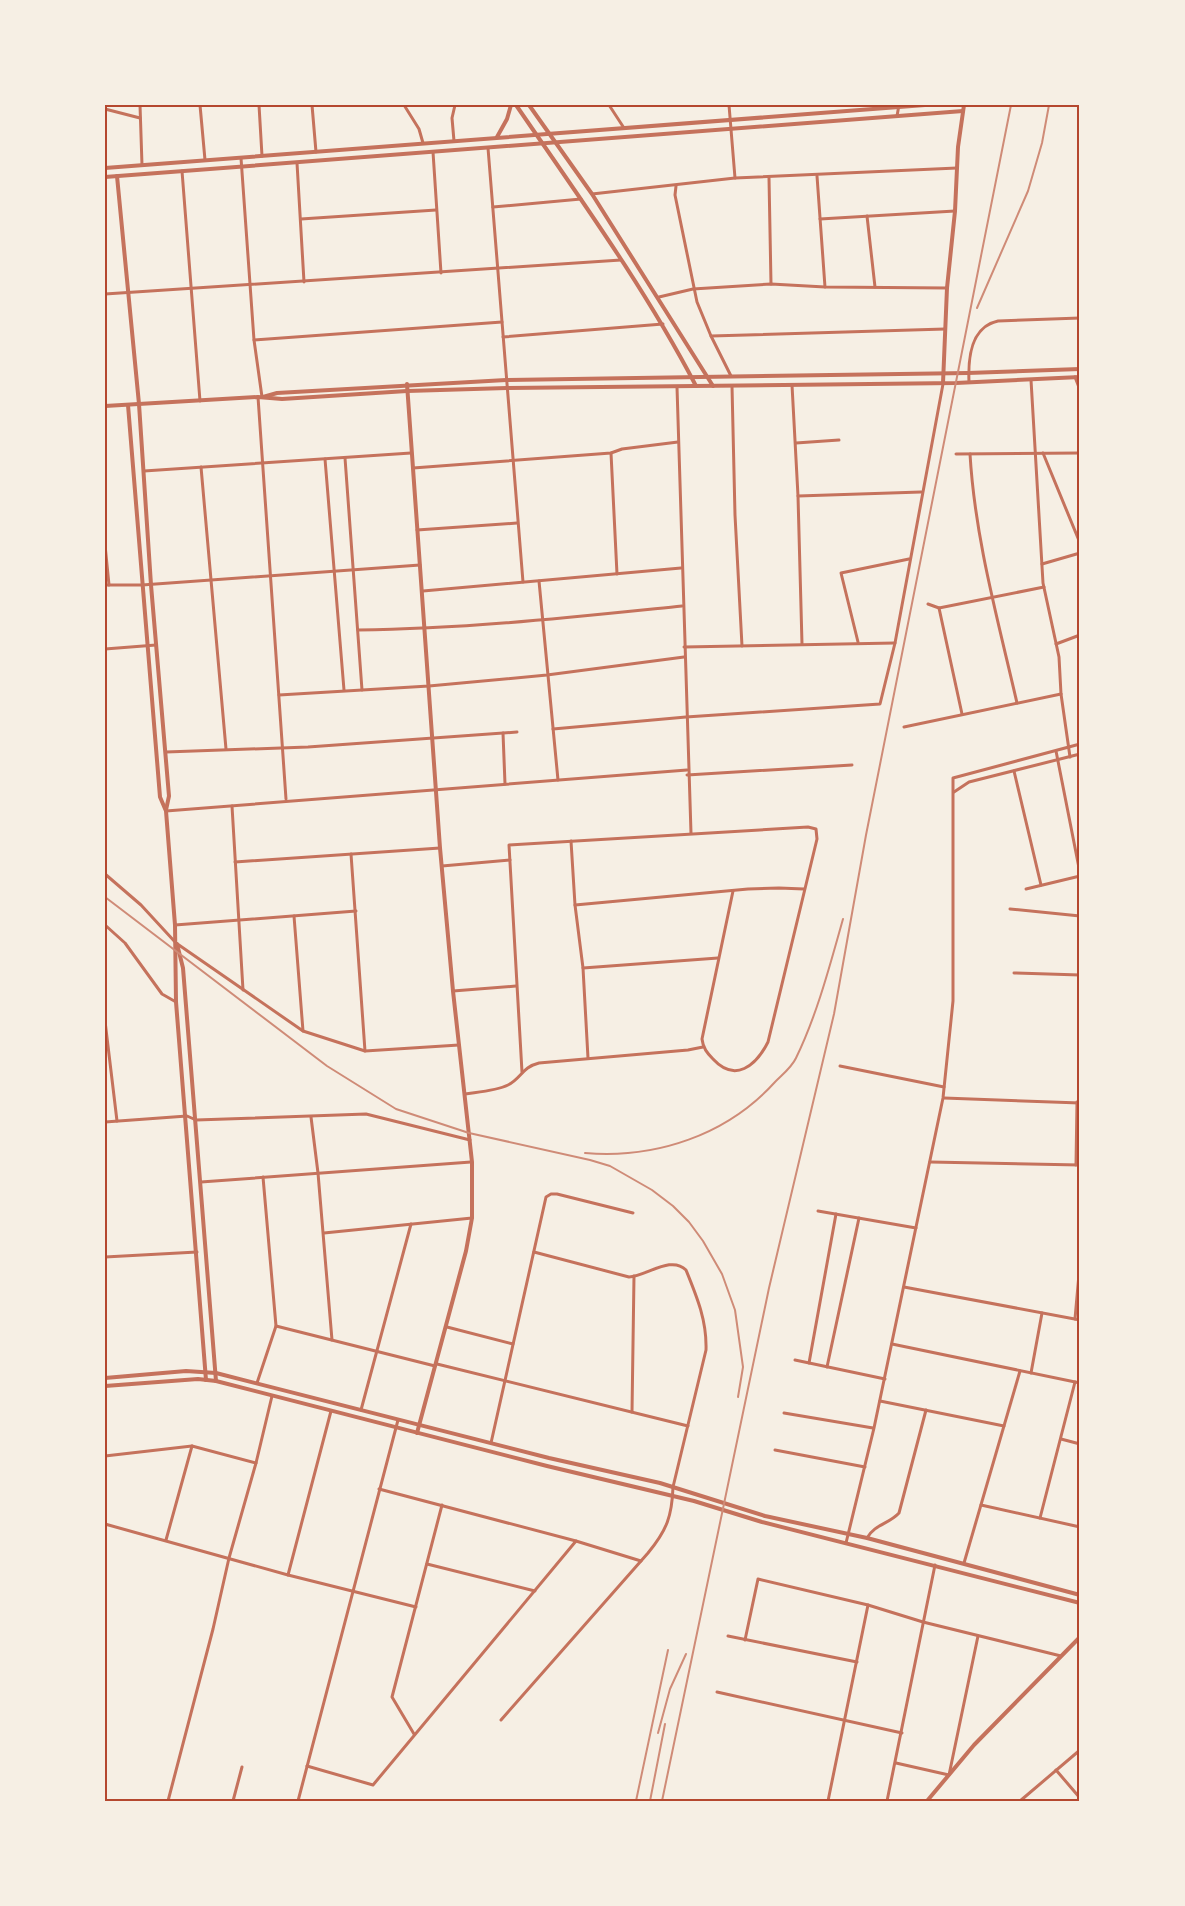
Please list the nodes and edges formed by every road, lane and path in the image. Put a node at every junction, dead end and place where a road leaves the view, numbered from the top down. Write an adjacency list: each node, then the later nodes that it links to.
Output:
1 (140, 105): 18 (street)
2 (200, 105): 34 (street)
3 (259, 105): 32 (street)
4 (312, 105): 30 (street)
5 (404, 105): 27 (street)
6 (455, 105): 25 (street)
7 (511, 105): 24 (street)
8 (516, 105): 23 (street)
9 (530, 105): 22 (street)
10 (609, 105): 20 (street)
11 (729, 105): 19 (street)
12 (924, 105): 14 (street)
13 (964, 105): 16 (street)
14 (899, 106): 17 (street); 19 (street)
15 (105, 109): 18 (street)
16 (963, 111): 17 (street); 39 (street)
17 (897, 116): 21 (street)
18 (140, 118): 36 (street)
19 (730, 120): 20 (street); 21 (street)
20 (624, 128): 22 (street)
21 (731, 129): 26 (street); 44 (street)
22 (549, 134): 23 (street); 26 (street)
23 (537, 135): 24 (street); 28 (street)
24 (496, 138): 25 (street)
25 (454, 141): 27 (street)
26 (555, 143): 28 (street); 47 (street)
27 (423, 144): 30 (street)
28 (542, 144): 29 (street); 48 (street)
29 (488, 148): 31 (street); 49 (street)
30 (316, 152): 32 (street)
31 (433, 152): 35 (street); 50 (street)
32 (262, 156): 33 (street)
33 (241, 158): 34 (street); 37 (street)
34 (205, 160): 36 (street)
35 (297, 162): 37 (street); 53 (street)
36 (142, 165): 38 (street)
37 (242, 167): 40 (street); 59 (street)
38 (105, 168)
39 (957, 168): 42 (street); 51 (street)
40 (182, 171): 41 (street); 63 (street)
41 (117, 176): 43 (street); 66 (street)
42 (817, 176): 45 (street); 54 (street)
43 (105, 177)
44 (735, 178): 45 (street); 46 (street)
45 (769, 178): 60 (street)
46 (676, 186): 47 (street); 65 (street)
47 (592, 194): 68 (street)
48 (581, 200): 49 (street); 55 (street)
49 (493, 207): 56 (street)
50 (436, 210): 53 (street); 57 (street)
51 (955, 211): 52 (street); 64 (street)
52 (867, 216): 54 (street); 62 (street)
53 (301, 219): 58 (street)
54 (820, 219): 61 (street)
55 (621, 260): 56 (street); 71 (street)
56 (498, 269): 57 (street); 70 (street)
57 (441, 273): 58 (street)
58 (304, 282): 59 (street)
59 (250, 284): 63 (street); 75 (street)
60 (771, 284): 61 (street); 65 (street)
61 (825, 287): 62 (street)
62 (874, 287): 64 (street)
63 (191, 288): 66 (street); 97 (street)
64 (948, 288): 72 (street)
65 (693, 289): 68 (street); 73 (street)
66 (128, 292): 67 (street); 98 (street)
67 (105, 294)
68 (659, 297): 81 (street)
69 (1080, 318): 77 (street)
70 (502, 322): 74 (street); 75 (street)
71 (663, 324): 74 (street); 80 (street)
72 (945, 329): 73 (street); 78 (street)
73 (711, 336): 82 (street)
74 (503, 337): 83 (street)
75 (254, 340): 96 (street)
76 (1080, 369): 77 (street)
77 (968, 373): 78 (street); 85 (street)
78 (945, 374): 82 (street); 86 (street)
79 (1078, 377): 84 (street); 94 (street)
80 (692, 378): 81 (street); 83 (street); 92 (street)
81 (708, 378): 82 (street); 89 (street)
82 (732, 378)
83 (507, 380): 87 (street); 93 (street)
84 (1031, 380): 85 (street); 106 (street)
85 (969, 382): 86 (street)
86 (943, 383): 88 (street); 118 (street)
87 (407, 384): 95 (street); 96 (street)
88 (792, 385): 90 (street); 103 (street)
89 (714, 386): 90 (street); 92 (street)
90 (732, 386): 155 (street)
91 (677, 387): 92 (street); 93 (street); 102 (street)
92 (696, 387)
93 (507, 388): 95 (street); 113 (street)
94 (1080, 390)
95 (407, 392): 96 (street); 104 (street)
96 (260, 397): 97 (street); 114 (street)
97 (200, 400): 98 (street)
98 (139, 404): 99 (street); 117 (street)
99 (128, 405): 100 (street); 137 (street)
100 (105, 406)
101 (839, 440): 103 (street)
102 (678, 442): 105 (street); 128 (street)
103 (796, 443): 119 (street)
104 (411, 453): 111 (street); 116 (street)
105 (611, 453): 113 (street); 131 (street)
106 (1036, 453): 107 (street); 110 (street); 126 (street)
107 (1044, 453): 108 (street); 122 (street)
108 (1080, 453)
109 (956, 454): 110 (street)
110 (970, 454): 141 (street)
111 (345, 457): 112 (street); 129 (street)
112 (325, 459): 114 (street); 130 (street)
113 (513, 461): 116 (street); 120 (street)
114 (262, 463): 115 (street); 132 (street)
115 (201, 467): 117 (street); 133 (street)
116 (413, 468): 121 (street)
117 (142, 471): 138 (street)
118 (921, 492): 119 (street); 125 (street)
119 (798, 496): 151 (street)
120 (518, 523): 121 (street); 135 (street)
121 (417, 530): 127 (street)
122 (1080, 543)
123 (105, 545): 136 (street)
124 (1080, 553): 126 (street)
125 (910, 559): 149 (street); 150 (street)
126 (1042, 564): 139 (street)
127 (420, 565): 129 (street); 140 (street)
128 (681, 568): 131 (street); 143 (street)
129 (353, 570): 130 (street); 147 (street)
130 (335, 571): 132 (street); 162 (street)
131 (617, 574): 134 (street)
132 (270, 576): 133 (street); 164 (street)
133 (210, 580): 138 (street); 176 (street)
134 (539, 581): 135 (street); 145 (street)
135 (523, 582): 140 (street)
136 (107, 585): 137 (street)
137 (142, 585): 138 (street); 154 (street)
138 (151, 585): 153 (street)
139 (1044, 587): 141 (street); 152 (street)
140 (423, 591): 146 (street)
141 (992, 598): 144 (street); 165 (street)
142 (928, 604): 144 (street)
143 (682, 606): 145 (street); 156 (street)
144 (939, 608): 166 (street)
145 (543, 621): 146 (street); 159 (street)
146 (425, 629): 147 (street); 160 (street)
147 (358, 630): 161 (street)
148 (1080, 635): 152 (street)
149 (858, 642): 150 (street); 151 (street)
150 (895, 643): 167 (street)
151 (802, 644): 155 (street)
152 (1056, 644): 163 (street)
153 (156, 645): 154 (street); 178 (street)
154 (147, 646): 157 (street); 192 (street)
155 (742, 646): 156 (street)
156 (684, 647): 158 (street)
157 (105, 649)
158 (684, 657): 159 (street); 167 (street)
159 (547, 675): 160 (street); 169 (street)
160 (429, 686): 161 (street); 172 (street)
161 (362, 690): 162 (street)
162 (344, 691): 164 (street)
163 (1061, 694): 165 (street); 175 (street)
164 (279, 695): 174 (street)
165 (1017, 703): 166 (street)
166 (962, 714): 168 (street)
167 (686, 717): 169 (street); 183 (street)
168 (904, 727)
169 (553, 729): 186 (street)
170 (517, 732): 171 (street)
171 (503, 733): 172 (street); 187 (street)
172 (433, 737): 174 (street); 188 (street)
173 (1080, 744): 175 (street)
174 (282, 747): 176 (street); 190 (street)
175 (1068, 748): 177 (street); 180 (street)
176 (226, 749): 178 (street)
177 (1056, 751): 181 (street); 189 (street)
178 (164, 752): 192 (street)
179 (1080, 754): 180 (street)
180 (1070, 757): 181 (street)
181 (1058, 760): 184 (street); 201 (street)
182 (852, 765): 185 (street)
183 (687, 770): 185 (street); 186 (street)
184 (1014, 771): 189 (street); 202 (street)
185 (687, 775): 193 (street)
186 (558, 780): 187 (street)
187 (505, 784): 188 (street)
188 (436, 790): 190 (street); 195 (street)
189 (954, 792): 231 (street)
190 (286, 800): 191 (street)
191 (232, 805): 192 (street); 198 (street)
192 (166, 811): 213 (street)
193 (691, 833): 194 (street); 204 (street)
194 (571, 841): 197 (street); 206 (street)
195 (440, 848): 196 (street); 199 (street)
196 (351, 854): 198 (street); 208 (street)
197 (510, 860): 199 (street); 219 (street)
198 (235, 862): 211 (street)
199 (442, 866): 221 (street)
200 (105, 874): 214 (street)
201 (1080, 874): 202 (street)
202 (1041, 885): 203 (street)
203 (1026, 889)
204 (804, 890): 205 (street); 226 (street)
205 (733, 891): 206 (street); 215 (street)
206 (575, 905): 216 (street)
207 (1010, 909): 210 (street)
208 (356, 911): 209 (street); 227 (street)
209 (294, 916): 211 (street); 224 (street)
210 (1080, 916)
211 (238, 920): 213 (street); 220 (street)
212 (105, 925): 222 (street)
213 (175, 925): 214 (street)
214 (176, 943): 220 (street); 222 (street); 237 (street)
215 (718, 958): 216 (street); 226 (street)
216 (584, 968): 228 (street)
217 (1014, 974): 218 (street)
218 (1080, 975)
219 (516, 986): 221 (street); 230 (street)
220 (243, 990): 224 (street)
221 (453, 992): 225 (street)
222 (176, 1002): 235 (street)
223 (105, 1021): 238 (street)
224 (303, 1031): 227 (street)
225 (459, 1045): 227 (street); 232 (street)
226 (703, 1047): 228 (street)
227 (365, 1051)
228 (588, 1058): 230 (street)
229 (840, 1066): 231 (street)
230 (522, 1072): 232 (street)
231 (944, 1087): 233 (street)
232 (465, 1094): 240 (street)
233 (943, 1098): 234 (street); 242 (street)
234 (1078, 1103): 243 (street)
235 (187, 1116): 237 (street); 238 (street); 255 (street)
236 (311, 1117): 237 (street); 240 (street); 244 (street)
237 (196, 1120): 246 (street)
238 (117, 1121): 239 (street)
239 (105, 1122)
240 (470, 1140): 241 (street)
241 (472, 1162): 244 (street); 250 (street)
242 (930, 1162): 243 (street); 253 (street)
243 (1078, 1165)
244 (318, 1173): 245 (street); 254 (street)
245 (263, 1177): 246 (street); 264 (street)
246 (201, 1182): 276 (street)
247 (818, 1210): 249 (street)
248 (633, 1213): 256 (street)
249 (836, 1214): 251 (street); 271 (street)
250 (472, 1218): 252 (street); 265 (street)
251 (859, 1218): 253 (street); 273 (street)
252 (411, 1224): 254 (street); 269 (street)
253 (916, 1228): 260 (street)
254 (324, 1233): 266 (street)
255 (197, 1252): 257 (street); 275 (street)
256 (534, 1252): 259 (street); 267 (street)
257 (105, 1257)
258 (1080, 1263): 262 (street)
259 (634, 1276): 291 (street); 295 (street)
260 (904, 1287): 261 (street); 268 (street)
261 (1042, 1313): 262 (street); 277 (street)
262 (1075, 1319): 263 (street)
263 (1080, 1320)
264 (276, 1326): 266 (street); 283 (street)
265 (447, 1327): 267 (street); 272 (street)
266 (332, 1340): 269 (street)
267 (513, 1344): 281 (street)
268 (892, 1344): 274 (street); 279 (street)
269 (378, 1352): 272 (street); 288 (street)
270 (795, 1360): 271 (street)
271 (809, 1363): 273 (street)
272 (437, 1365): 281 (street); 294 (street)
273 (827, 1367): 279 (street)
274 (1020, 1371): 277 (street); 296 (street)
275 (206, 1372): 276 (street); 278 (street); 280 (street)
276 (216, 1373): 282 (street); 283 (street)
277 (1031, 1373): 284 (street)
278 (105, 1378)
279 (885, 1379): 287 (street)
280 (206, 1380): 282 (street); 285 (street)
281 (505, 1380): 291 (street); 301 (street)
282 (216, 1381): 286 (street)
283 (257, 1383): 288 (street)
284 (1078, 1383): 300 (street)
285 (105, 1386)
286 (272, 1396): 290 (street); 306 (street)
287 (880, 1401): 289 (street); 298 (street)
288 (361, 1410): 293 (street)
289 (926, 1410): 296 (street); 317 (street)
290 (331, 1411): 297 (street); 326 (street)
291 (632, 1412): 295 (street)
292 (783, 1413): 298 (street)
293 (398, 1419): 294 (street); 297 (street)
294 (420, 1424): 299 (street); 301 (street)
295 (688, 1426): 308 (street)
296 (1004, 1426): 312 (street)
297 (396, 1428): 299 (street); 309 (street)
298 (874, 1428): 307 (street)
299 (417, 1433): 310 (street)
300 (1061, 1439): 302 (street); 313 (street)
301 (491, 1443): 308 (street)
302 (1080, 1444)
303 (192, 1446): 305 (street); 306 (street); 318 (street)
304 (776, 1450): 307 (street)
305 (105, 1456)
306 (256, 1463): 321 (street)
307 (865, 1467): 316 (street)
308 (673, 1487): 310 (street); 316 (street)
309 (379, 1489): 311 (street); 327 (street)
310 (673, 1496): 320 (street); 322 (street)
311 (442, 1504): 319 (street); 324 (street)
312 (981, 1505): 313 (street); 323 (street)
313 (1040, 1518): 315 (street)
314 (105, 1524): 318 (street)
315 (1080, 1527)
316 (848, 1535): 317 (street); 320 (street)
317 (867, 1538): 323 (street)
318 (166, 1540): 321 (street)
319 (576, 1541): 322 (street); 328 (street)
320 (846, 1542): 325 (street)
321 (229, 1558): 326 (street); 352 (street)
322 (641, 1561): 341 (street)
323 (964, 1563): 329 (street)
324 (427, 1564): 328 (street); 332 (street)
325 (935, 1564): 330 (street); 333 (street)
326 (288, 1575): 327 (street)
327 (353, 1592): 332 (street); 347 (street)
328 (535, 1592): 344 (street)
329 (1080, 1595)
330 (1080, 1603)
331 (868, 1605): 333 (street); 337 (street); 339 (street)
332 (416, 1607): 344 (street)
333 (923, 1622): 335 (street); 343 (street)
334 (728, 1636): 337 (street)
335 (978, 1636): 338 (street); 350 (street)
336 (1080, 1636): 338 (street)
337 (745, 1640): 339 (street)
338 (1061, 1656): 350 (street)
339 (856, 1662): 342 (street)
340 (717, 1692): 342 (street)
341 (501, 1720)
342 (845, 1721): 343 (street); 355 (street)
343 (902, 1733): 346 (street)
344 (414, 1734): 347 (street)
345 (1080, 1750): 349 (street)
346 (896, 1763): 350 (street); 356 (street)
347 (307, 1766): 354 (street)
348 (242, 1767): 353 (street)
349 (1056, 1770): 351 (street); 358 (street)
350 (949, 1775): 357 (street)
351 (1080, 1798)
352 (168, 1801)
353 (233, 1801)
354 (298, 1801)
355 (828, 1801)
356 (887, 1801)
357 (927, 1801)
358 (1020, 1801)

